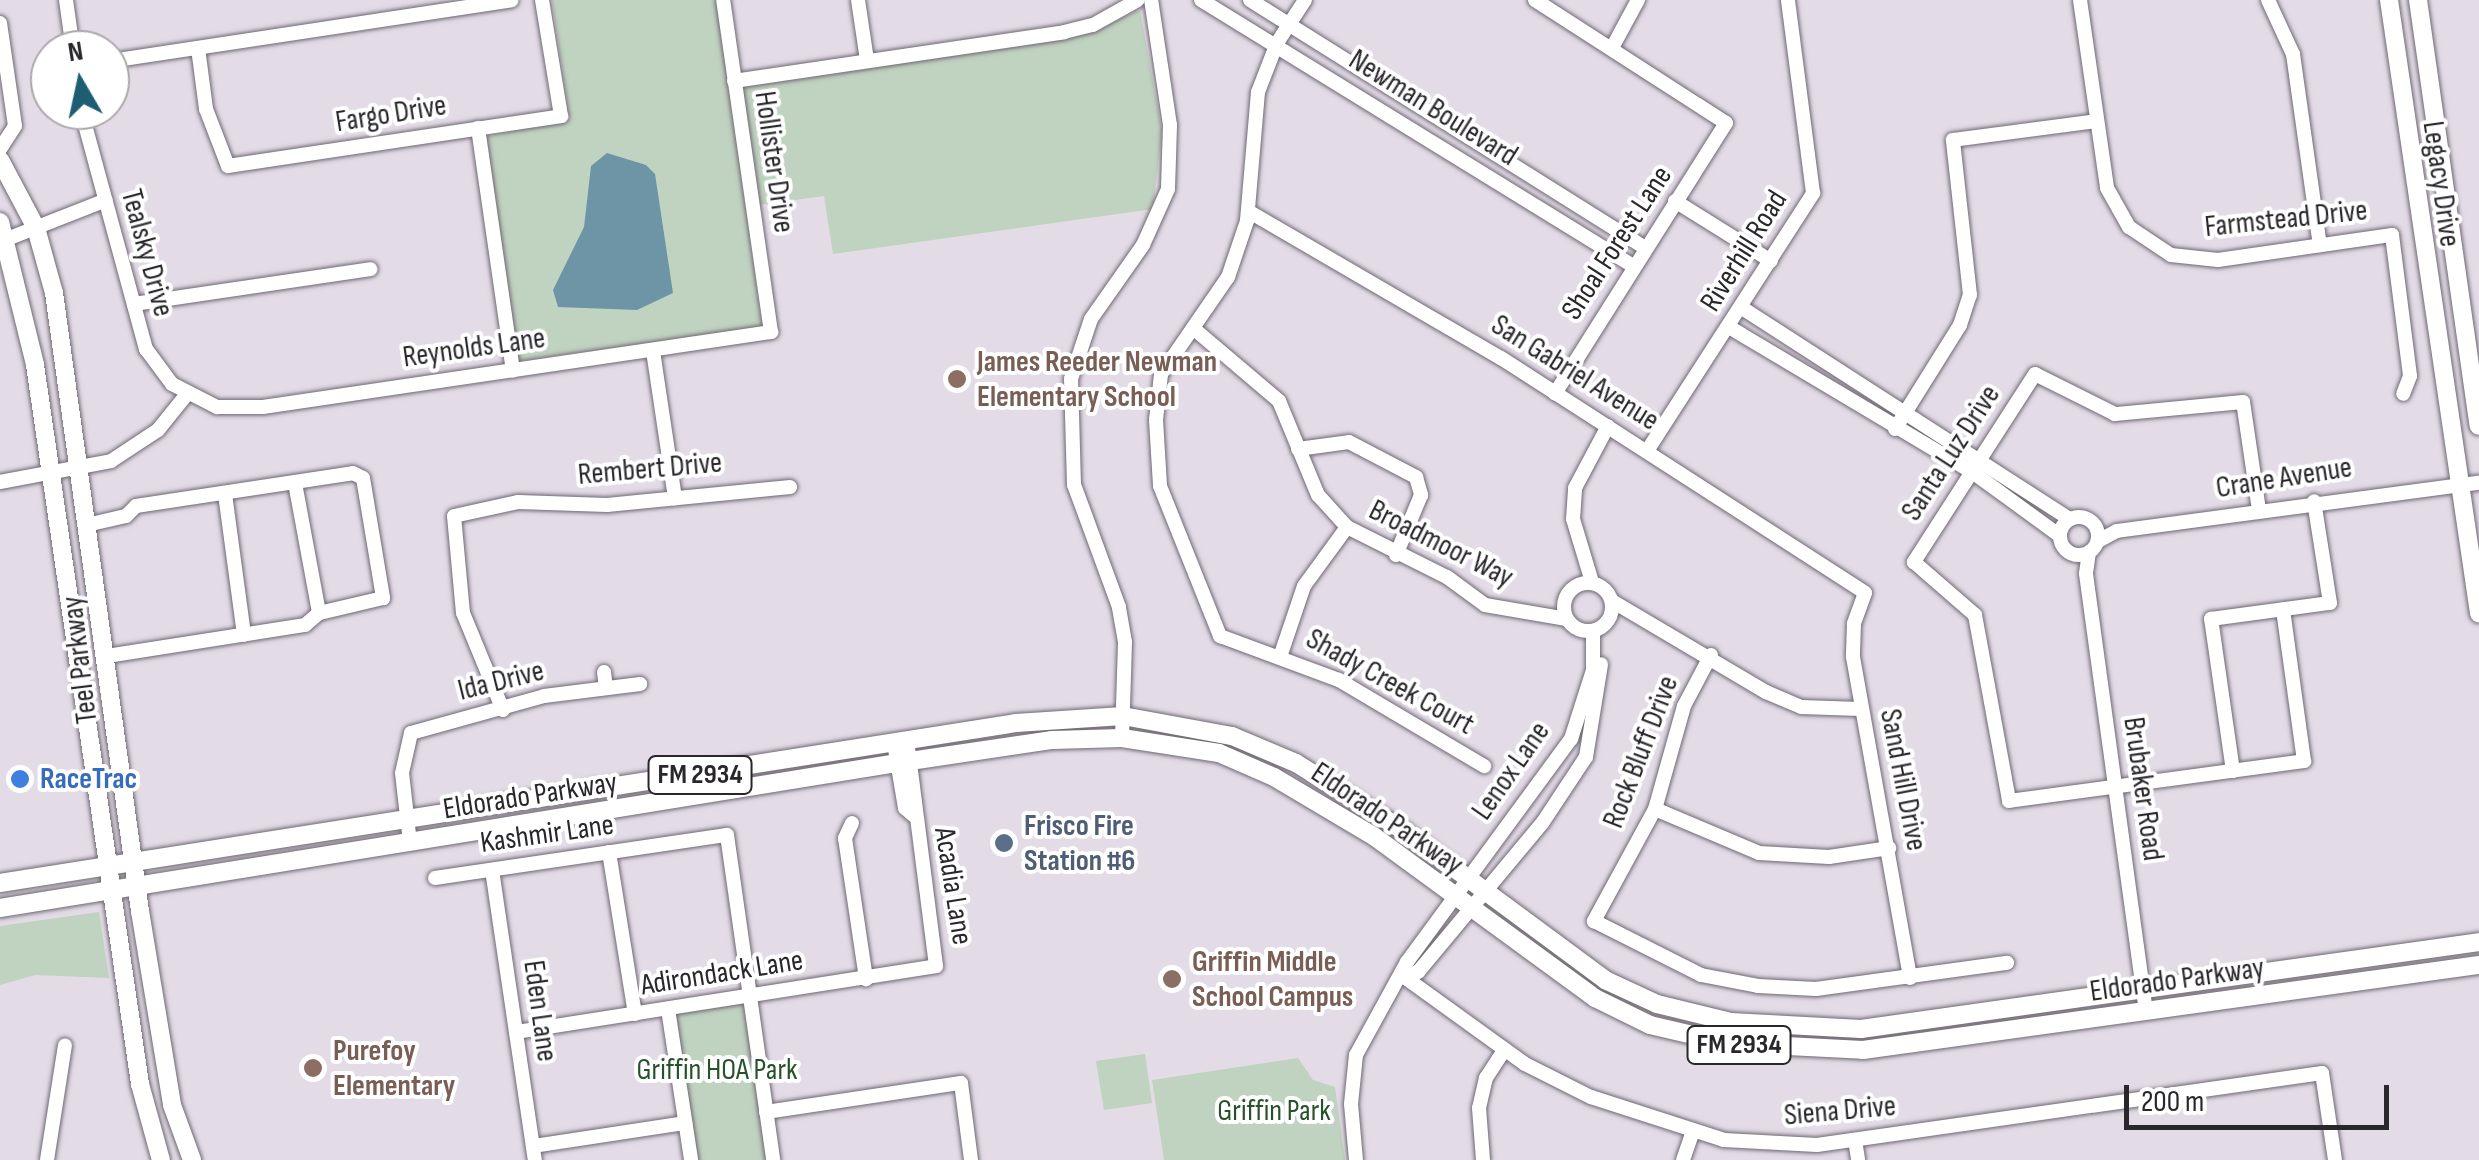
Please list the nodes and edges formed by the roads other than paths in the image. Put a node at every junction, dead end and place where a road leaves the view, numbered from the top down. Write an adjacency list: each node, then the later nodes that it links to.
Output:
1 (66, 0): 21 (street)
2 (512, 0): 23 (street)
3 (542, 0): 31 (street, Fargo Drive)
4 (723, 0): 28 (street, Hollister Drive)
5 (858, 0): 26 (street)
6 (1138, 0): 26 (street)
7 (1151, 0): 100 (street)
8 (1202, 0): 19 (street, Newman Boulevard)
9 (1305, 0): 20 (street)
10 (1535, 0): 24 (street)
11 (1638, 0): 24 (street)
12 (1788, 0): 42 (street, Riverhill Road)
13 (2080, 0): 30 (street, Farmstead Drive)
14 (2268, 0): 40 (street)
15 (2389, 0): 65 (main road, Legacy Drive)
16 (2418, 0): 57 (main road, Legacy Drive)
17 (1254, 2): 19 (street); 20 (street, Newman Boulevard)
18 (0, 22): 33 (street)
19 (1242, 22): 22 (street, Newman Boulevard)
20 (1293, 23): 22 (street); 27 (street, Newman Boulevard)
21 (70, 30)
22 (1277, 44): 29 (street, Newman Boulevard); 37 (street)
23 (198, 48): 25 (street); 31 (street, Fargo Drive)
24 (1612, 48): 36 (street, Shoal Forest Lane)
25 (130, 58)
26 (867, 60): 28 (street)
27 (1365, 69): 29 (street); 41 (street, Newman Boulevard)
28 (734, 80): 49 (street, Hollister Drive)
29 (1351, 90): 43 (street, Newman Boulevard)
30 (2097, 120): 40 (street, Farmstead Drive); 55 (street)
31 (478, 128): 51 (street)
32 (87, 130): 35 (street, Tealsky Drive)
33 (0, 149)
34 (0, 160): 38 (main road, Teel Parkway)
35 (106, 200): 38 (street); 45 (street, Tealsky Drive)
36 (1675, 202): 41 (street, Shoal Forest Lane); 42 (street)
37 (1248, 210): 48 (street); 52 (street, San Gabriel Avenue)
38 (36, 228): 39 (street); 62 (main road, Teel Parkway)
39 (4, 230): 64 (main road, Teel Parkway)
40 (2320, 245): 54 (street, Farmstead Drive)
41 (1644, 248): 43 (street, Shoal Forest Lane)
42 (1771, 261): 46 (street, Riverhill Road)
43 (1633, 266): 52 (street, Shoal Forest Lane)
44 (370, 269): 45 (street)
45 (134, 304): 53 (street, Tealsky Drive)
46 (1742, 308): 47 (street, Riverhill Road); 55 (street)
47 (1729, 327): 58 (street); 60 (street, Riverhill Road)
48 (1192, 328): 59 (street, Broadmoor Way); 91 (street, Shady Creek Court)
49 (771, 332): 50 (street, Reynolds Lane)
50 (653, 351): 51 (street, Reynolds Lane); 71 (street)
51 (513, 370): 53 (street, Reynolds Lane)
52 (1555, 392): 56 (street, San Gabriel Avenue)
53 (187, 394): 62 (street)
54 (2403, 394)
55 (1904, 412): 58 (street); 61 (street)
56 (1608, 426): 60 (street, San Gabriel Avenue); 82 (street)
57 (2479, 426)
58 (1895, 429): 61 (street)
59 (1298, 450): 76 (street, Broadmoor Way); 80 (street)
60 (1648, 451): 83 (street, San Gabriel Avenue)
61 (1973, 467): 73 (street, Santa Luz Drive); 74 (street); 77 (street); 109 (street, Santa Luz Drive)
62 (83, 470): 64 (street); 75 (main road, Teel Parkway)
63 (2479, 471): 65 (street, Crane Avenue)
64 (50, 475): 66 (street); 94 (main road, Teel Parkway)
65 (2458, 481): 68 (street, Crane Avenue); 72 (street, Crane Avenue); 86 (main road, Legacy Drive)
66 (0, 482)
67 (296, 483): 70 (street); 87 (street); 87 (street)
68 (2479, 483)
69 (790, 487): 71 (street, Rembert Drive)
70 (225, 494): 75 (street); 90 (street)
71 (675, 498): 99 (street, Rembert Drive)
72 (2314, 501): 73 (street, Crane Avenue); 85 (street)
73 (2259, 510): 78 (street, Crane Avenue)
74 (2069, 519): 77 (street); 78 (street)
75 (91, 524): 93 (main road, Teel Parkway)
76 (1348, 527): 80 (street, Broadmoor Way); 91 (street)
77 (2060, 536): 79 (street, Brubaker Road)
78 (2094, 539): 79 (street); 81 (street, Brubaker Road)
79 (2071, 552): 81 (street, Brubaker Road)
80 (1396, 554): 88 (street, Broadmoor Way)
81 (2086, 574): 109 (street, Brubaker Road)
82 (1588, 582): 84 (street); 88 (street)
83 (1865, 592): 98 (street, Sand Hill Drive)
84 (1612, 608): 89 (street); 92 (street)
85 (2283, 609): 107 (street); 107 (street)
86 (2479, 612)
87 (318, 613): 90 (street)
88 (1566, 616): 89 (street)
89 (1597, 630): 108 (street, Lenox Lane); 110 (street, Lenox Lane)
90 (244, 634): 93 (street)
91 (1281, 654): 106 (street, Shady Creek Court)
92 (1711, 655): 98 (street); 111 (street, Rock Bluff Drive)
93 (106, 656): 94 (main road); 119 (main road, Teel Parkway)
94 (78, 658): 120 (main road, Teel Parkway)
95 (604, 672): 97 (street)
96 (640, 684): 97 (street, Ida Drive)
97 (606, 688): 99 (street, Ida Drive)
98 (1860, 709): 117 (street, Sand Hill Drive)
99 (503, 710): 113 (street, Ida Drive)
100 (1123, 716): 101 (main road, Eldorado Parkway / FM 2934); 102 (street); 123 (main road, Eldorado Parkway / FM 2934)
101 (999, 726): 103 (main road, Eldorado Parkway / FM 2934); 104 (main road)
102 (1122, 738): 104 (main road, Eldorado Parkway / FM 2934); 128 (main road, Eldorado Parkway / FM 2934)
103 (900, 742): 105 (street, Acadia Lane); 113 (main road, Eldorado Parkway / FM 2934)
104 (1002, 747): 105 (main road, Eldorado Parkway / FM 2934)
105 (904, 762): 116 (main road, Eldorado Parkway / FM 2934); 133 (street, Acadia Lane)
106 (1484, 766)
107 (2233, 771): 109 (street)
108 (1542, 778): 110 (street); 112 (street, Lenox Lane)
109 (2114, 788): 137 (street, Brubaker Road)
110 (1564, 792): 115 (street, Lenox Lane)
111 (1655, 809): 117 (street); 135 (street, Rock Bluff Drive)
112 (1517, 812): 115 (street); 123 (street, Lenox Lane)
113 (407, 822): 116 (street); 119 (main road, Eldorado Parkway / FM 2934)
114 (852, 823): 136 (street)
115 (1538, 828): 127 (street, Lenox Lane)
116 (410, 843): 125 (main road, Eldorado Parkway / FM 2934)
117 (1890, 848): 135 (street, Sand Hill Drive)
118 (610, 852): 121 (street, Kashmir Lane); 138 (street, Kashmir Lane); 141 (street)
119 (134, 863): 120 (main road, Eldorado Parkway / FM 2934); 125 (main road, Teel Parkway)
120 (108, 867): 124 (main road, Eldorado Parkway / FM 2934); 126 (main road, Teel Parkway)
121 (492, 870): 122 (street, Kashmir Lane); 142 (street, Eden Lane)
122 (435, 878)
123 (1466, 881): 127 (main road, Eldorado Parkway / FM 2934); 128 (street, Lenox Lane)
124 (0, 884)
125 (137, 887): 126 (main road, Eldorado Parkway / FM 2934); 145 (main road, Teel Parkway)
126 (112, 891): 129 (main road, Eldorado Parkway / FM 2934); 146 (main road, Teel Parkway)
127 (1482, 893): 128 (street, Lenox Lane); 137 (main road, Eldorado Parkway / FM 2934)
128 (1462, 903): 134 (street, Lenox Lane); 140 (main road, Eldorado Parkway / FM 2934)
129 (0, 908)
130 (2479, 942): 137 (main road, Eldorado Parkway / FM 2934)
131 (2006, 963): 135 (street)
132 (2479, 965): 140 (main road, Eldorado Parkway / FM 2934)
133 (936, 966): 136 (street, Adirondack Lane)
134 (1403, 976): 144 (street, Siena Drive); 158 (street, Lenox Lane)
135 (1910, 978)
136 (866, 979): 138 (street, Adirondack Lane)
137 (2142, 990): 140 (street, Brubaker Road)
138 (750, 997): 139 (street, Adirondack Lane); 147 (street)
139 (668, 1009): 141 (street, Adirondack Lane); 148 (street)
140 (2146, 1012)
141 (635, 1014): 142 (street, Adirondack Lane)
142 (516, 1032): 151 (street, Eden Lane)
143 (64, 1045): 152 (street)
144 (1504, 1050): 149 (street, Siena Drive); 159 (street)
145 (168, 1082): 146 (main road); 154 (main road, Teel Parkway)
146 (140, 1084): 153 (main road, Teel Parkway)
147 (766, 1112): 156 (street); 157 (street)
148 (686, 1124): 151 (street); 155 (street)
149 (1693, 1131): 150 (street, Siena Drive); 160 (street)
150 (1855, 1140): 161 (street); 162 (street, Siena Drive)
151 (534, 1153)
152 (47, 1160)
153 (161, 1160)
154 (192, 1160)
155 (691, 1160)
156 (773, 1160)
157 (972, 1160)
158 (1356, 1160)
159 (1483, 1160)
160 (1683, 1160)
161 (1858, 1160)
162 (2335, 1160)

